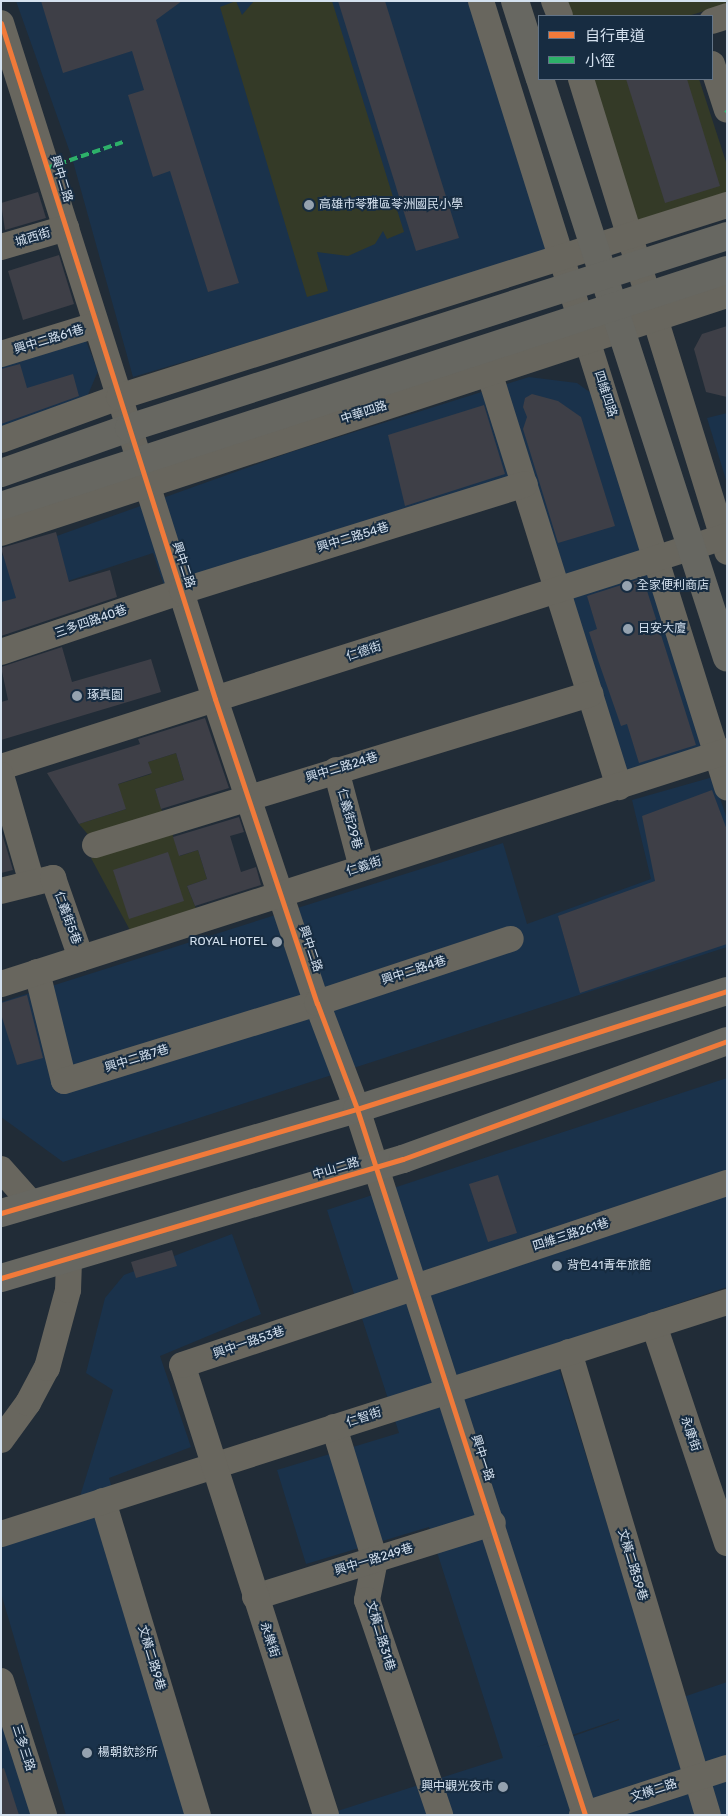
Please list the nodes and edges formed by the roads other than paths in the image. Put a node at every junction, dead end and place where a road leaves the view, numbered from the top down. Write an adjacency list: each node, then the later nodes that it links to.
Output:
1 (481, 1): 14 (street, 四維四路)
2 (515, 1): 9 (main road)
3 (554, 1): 4 (street)
4 (560, 15)
5 (727, 16): 6 (street)
6 (713, 21)
7 (1, 23): 10 (street, 興中二路)
8 (713, 67): 15 (street)
9 (538, 71)
10 (10, 78): 17 (street, 興中二路)
11 (538, 78): 14 (street)
12 (541, 80): 20 (main road)
13 (581, 80): 18 (street)
14 (508, 86): 22 (street, 四維四路)
15 (727, 110)
16 (727, 205): 18 (street)
17 (66, 228): 21 (street, 城西街); 30 (street, 興中二路)
18 (629, 235): 20 (street); 23 (street)
19 (727, 236): 23 (main road)
20 (594, 246): 22 (street); 25 (main road)
21 (1, 247)
22 (562, 256): 26 (street, 四維四路); 34 (street)
23 (638, 264): 25 (main road); 28 (street)
24 (727, 270): 28 (main road, 中華四路)
25 (603, 275): 26 (main road); 29 (main road)
26 (571, 285): 31 (street, 四維四路); 35 (main road)
27 (727, 295): 28 (street, 中華四路)
28 (653, 307): 29 (main road, 中華四路); 42 (street)
29 (616, 318): 31 (main road, 中華四路); 43 (main road)
30 (96, 325): 32 (street, 興中二路61巷); 34 (street, 興中二路)
31 (584, 328): 33 (street, 中華四路); 37 (main road, 中華四路); 44 (street, 四維四路)
32 (1, 354)
33 (489, 372): 37 (street, 中華四路); 39 (street)
34 (119, 397): 35 (street, 興中二路); 36 (street)
35 (129, 428): 37 (street, 興中二路); 38 (main road)
36 (1, 440)
37 (142, 471): 40 (main road, 中華四路); 41 (street, 中華四路); 46 (street, 興中二路)
38 (1, 472)
39 (525, 484): 45 (street); 46 (street, 興中二路54巷)
40 (1, 506)
41 (1, 533)
42 (725, 542): 43 (street, 仁德街)
43 (693, 546): 44 (street, 仁德街); 48 (main road)
44 (657, 558): 45 (street, 仁德街); 51 (street, 四維四路)
45 (556, 590): 49 (street); 50 (street, 仁德街)
46 (182, 591): 47 (street, 三多四路40巷); 50 (street, 興中二路)
47 (1, 652)
48 (727, 658)
49 (590, 694): 53 (street, 興中二路24巷); 55 (street)
50 (215, 699): 52 (street, 仁德街); 57 (street, 興中二路)
51 (721, 753): 55 (street, 仁義街); 56 (street, 四維四路)
52 (1, 768)
53 (336, 770): 57 (street, 興中二路24巷); 59 (street, 仁義街29巷)
54 (1, 775): 60 (street, 仁義街5巷)
55 (619, 787): 59 (street, 仁義街)
56 (727, 788)
57 (250, 798): 58 (street, 興中二路24巷); 62 (street, 興中二路)
58 (95, 845)
59 (362, 868): 62 (street, 仁義街)
60 (43, 881): 61 (street); 64 (street, 仁義街5巷)
61 (1, 890)
62 (280, 894): 64 (street, 仁義街); 68 (street, 興中二路)
63 (511, 939): 68 (street, 興中二路4巷)
64 (81, 958): 65 (street, 仁義街)
65 (37, 972): 66 (street, 仁義街); 68 (street, 興中二路7巷)
66 (1, 984)
67 (727, 990): 70 (main road)
68 (317, 1003): 70 (street, 興中二路)
69 (727, 1041): 71 (main road, 中山二路)
70 (357, 1109): 71 (street, 興中一路); 74 (main road)
71 (376, 1167): 76 (main road, 中山二路); 78 (street, 興中一路)
72 (1, 1169): 74 (street)
73 (727, 1183): 78 (street, 四維三路261巷)
74 (32, 1204): 75 (main road)
75 (1, 1212)
76 (69, 1258): 77 (main road, 中山二路); 84 (street)
77 (1, 1278)
78 (415, 1287): 82 (street, 興中一路); 85 (street, 興中一路53巷)
79 (727, 1302): 80 (street, 仁智街)
80 (654, 1325): 81 (street, 仁智街); 89 (street, 永康街)
81 (568, 1352): 82 (street, 仁智街); 94 (street, 文橫二路59巷)
82 (449, 1391): 83 (street, 仁智街); 87 (street, 興中一路)
83 (334, 1427): 85 (street, 仁智街); 90 (street, 文橫二路31巷)
84 (1, 1440)
85 (213, 1466): 86 (street, 仁智街); 91 (street, 永樂街)
86 (103, 1501): 88 (street, 仁智街); 97 (street, 文橫二路9巷)
87 (493, 1523): 90 (street, 興中一路249巷); 95 (street, 興中一路)
88 (1, 1534)
89 (727, 1543)
90 (375, 1560): 91 (street, 興中一路249巷); 99 (street, 文橫二路31巷)
91 (255, 1597): 98 (street, 永樂街)
92 (1, 1681): 96 (street, 三多三路)
93 (727, 1768): 94 (street, 文橫二路)
94 (696, 1778): 95 (street, 文橫二路); 100 (street, 文橫二路59巷)
95 (584, 1814)
96 (44, 1815)
97 (198, 1815)
98 (326, 1815)
99 (440, 1815)
100 (708, 1815)

